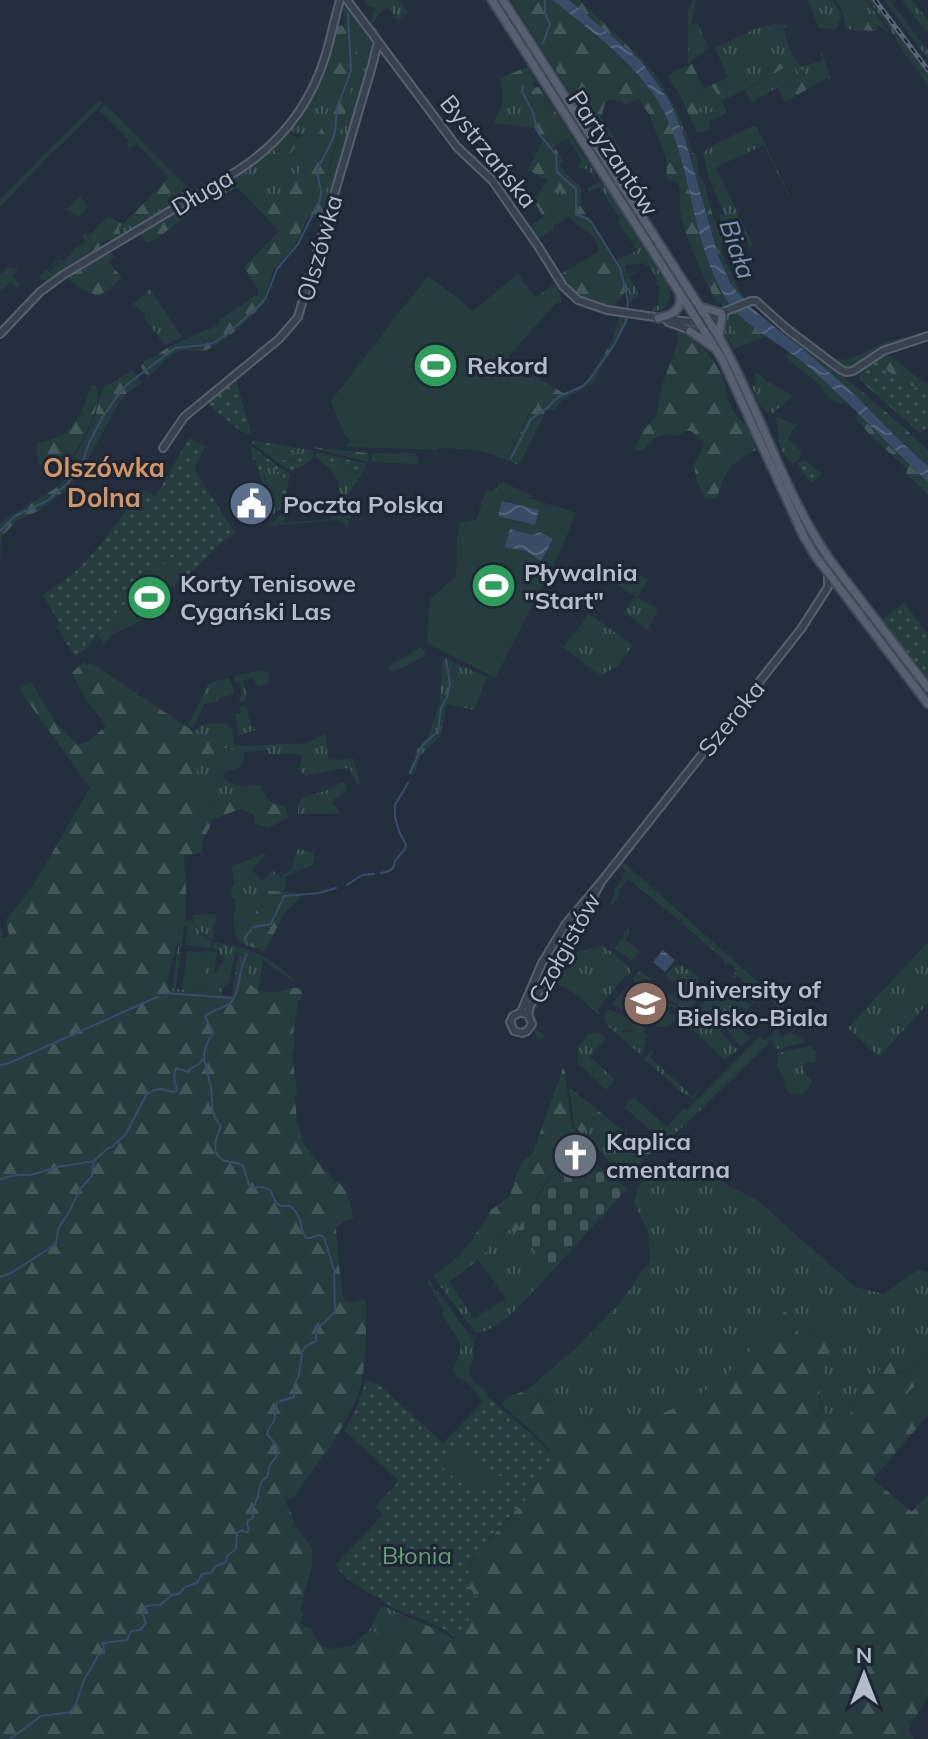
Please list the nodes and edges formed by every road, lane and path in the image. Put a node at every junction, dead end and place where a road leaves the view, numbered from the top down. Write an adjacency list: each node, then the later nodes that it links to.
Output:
1 (340, 0): 13 (street, Długa)
2 (347, 0): 5 (street, Bystrzańska)
3 (492, 0): 6 (main road, Partyzantów)
4 (503, 0): 7 (main road, Partyzantów)
5 (378, 42): 9 (street, Bystrzańska); 17 (street, Olszówka)
6 (676, 286): 9 (main road); 11 (main road, Partyzantów)
7 (700, 307): 8 (main road); 10 (main road, Partyzantów)
8 (724, 313): 10 (street, Bystrzańska); 14 (street, Bystrzańska); 15 (main road)
9 (658, 318): 11 (street, Bystrzańska); 12 (street, Bystrzańska)
10 (709, 321): 11 (street, Bystrzańska); 15 (main road)
11 (700, 325): 12 (street, Bystrzańska); 16 (main road)
12 (690, 331): 16 (main road)
13 (0, 334)
14 (928, 336)
15 (719, 337): 18 (main road)
16 (715, 348): 19 (main road)
17 (163, 448)
18 (845, 580): 19 (street); 21 (main road)
19 (834, 586): 20 (street, Szeroka); 20 (street, Szeroka); 22 (main road)
20 (821, 599): 25 (street, Szeroka)
21 (912, 667): 22 (main road); 23 (main road)
22 (904, 672): 24 (main road)
23 (928, 688)
24 (928, 704)
25 (638, 835): 26 (street, Czołgistów)
26 (601, 882): 26 (street, Czołgistów)

